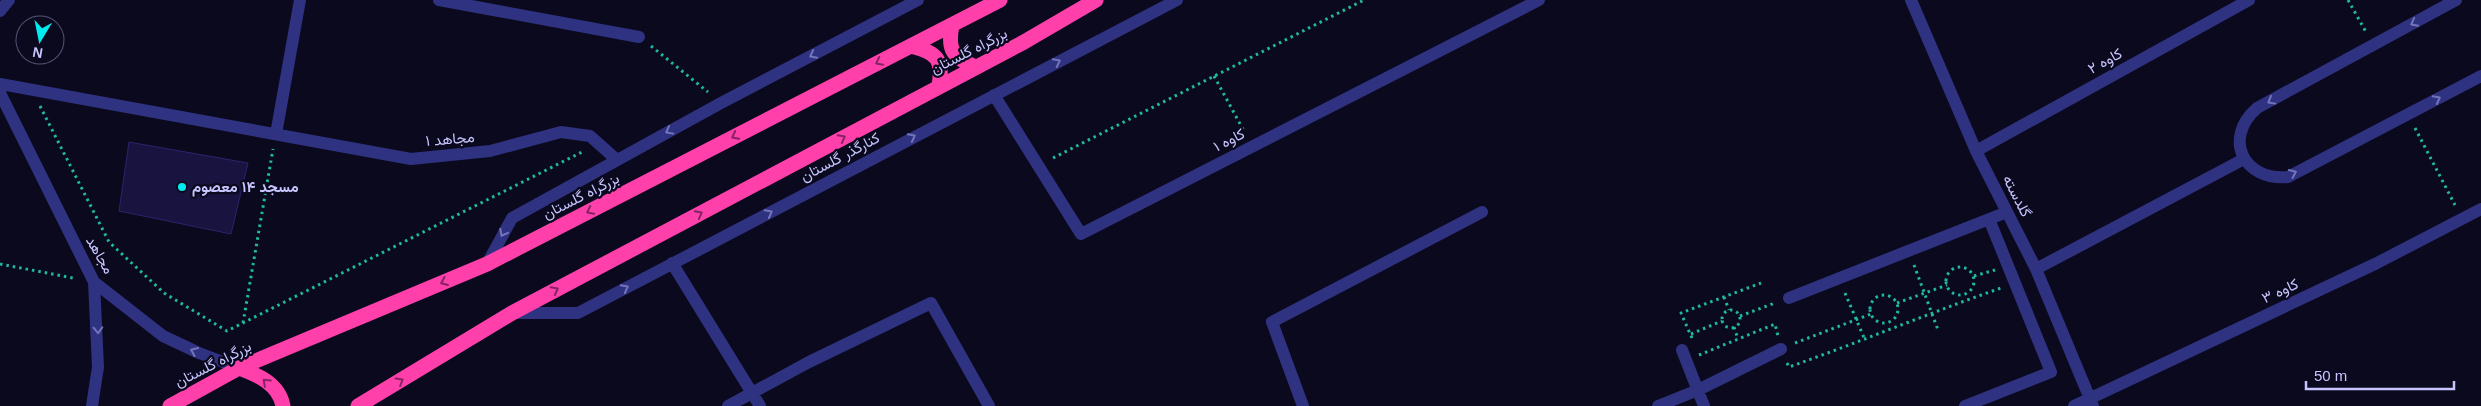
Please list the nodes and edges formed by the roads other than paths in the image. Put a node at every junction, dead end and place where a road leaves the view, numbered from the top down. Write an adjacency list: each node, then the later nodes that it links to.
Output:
1 (9, 0): 12 (street)
2 (300, 0): 22 (street)
3 (439, 0): 14 (street)
4 (918, 0): 25 (street, one-way to 25)
5 (1000, 0): 13 (highway, بزرگراه گلستان)
6 (1096, 0): 16 (highway, بزرگراه گلستان)
7 (1177, 0): 21 (street, کنارگذر گلستان, one-way to 7)
8 (1538, 0): 21 (street, کاوه ۱)
9 (1911, 0): 23 (street, گلدسته)
10 (2249, 0): 23 (street, کاوه ۲)
11 (2456, 0): 24 (street, one-way to 24)
12 (0, 11)
13 (952, 25): 15 (highway, بزرگراه گلستان); 16 (highway)
14 (639, 37)
15 (911, 46): 19 (highway); 31 (highway, بزرگراه گلستان, one-way to 31)
16 (975, 68): 19 (highway, بزرگراه گلستان)
17 (2481, 76): 24 (street, one-way to 17)
18 (0, 84): 22 (street, ۱ مجاهد)
19 (939, 86): 35 (highway, بزرگراه گلستان, one-way to 19)
20 (0, 93): 33 (street, مجاهد)
21 (994, 95): 30 (street, کنارگذر گلستان, one-way to 21)
22 (276, 134): 25 (street, ۱ مجاهد)
23 (1976, 151): 28 (street, گلدسته)
24 (2244, 158): 32 (street)
25 (618, 160): 31 (street, one-way to 31)
26 (2481, 209): 41 (street, کاوه ۳)
27 (1482, 212): 49 (street)
28 (2007, 212): 29 (street); 32 (street, گلدسته)
29 (1989, 219): 34 (street); 52 (street)
30 (672, 263): 35 (street, کنارگذر گلستان, one-way to 30); 40 (street)
31 (487, 264): 38 (highway, بزرگراه گلستان, one-way to 38)
32 (2036, 269): 41 (street, گلدسته)
33 (94, 282): 38 (street, مجاهد, one-way to 33); 42 (street, one-way to 42)
34 (1789, 298)
35 (512, 313): 45 (highway, بزرگراه گلستان, one-way to 35)
36 (1781, 349): 39 (street)
37 (1682, 350): 39 (street)
38 (239, 368): 43 (highway, بزرگراه گلستان); 44 (highway, one-way to 38)
39 (1698, 390): 50 (street); 51 (street)
40 (752, 391): 46 (street); 47 (street); 48 (street)
41 (2092, 403): 53 (street, کاوه ۳)
42 (92, 406)
43 (170, 406)
44 (283, 406)
45 (358, 406)
46 (728, 406)
47 (760, 406)
48 (989, 406)
49 (1303, 406)
50 (1658, 406)
51 (1704, 406)
52 (1965, 406)
53 (2074, 406)

